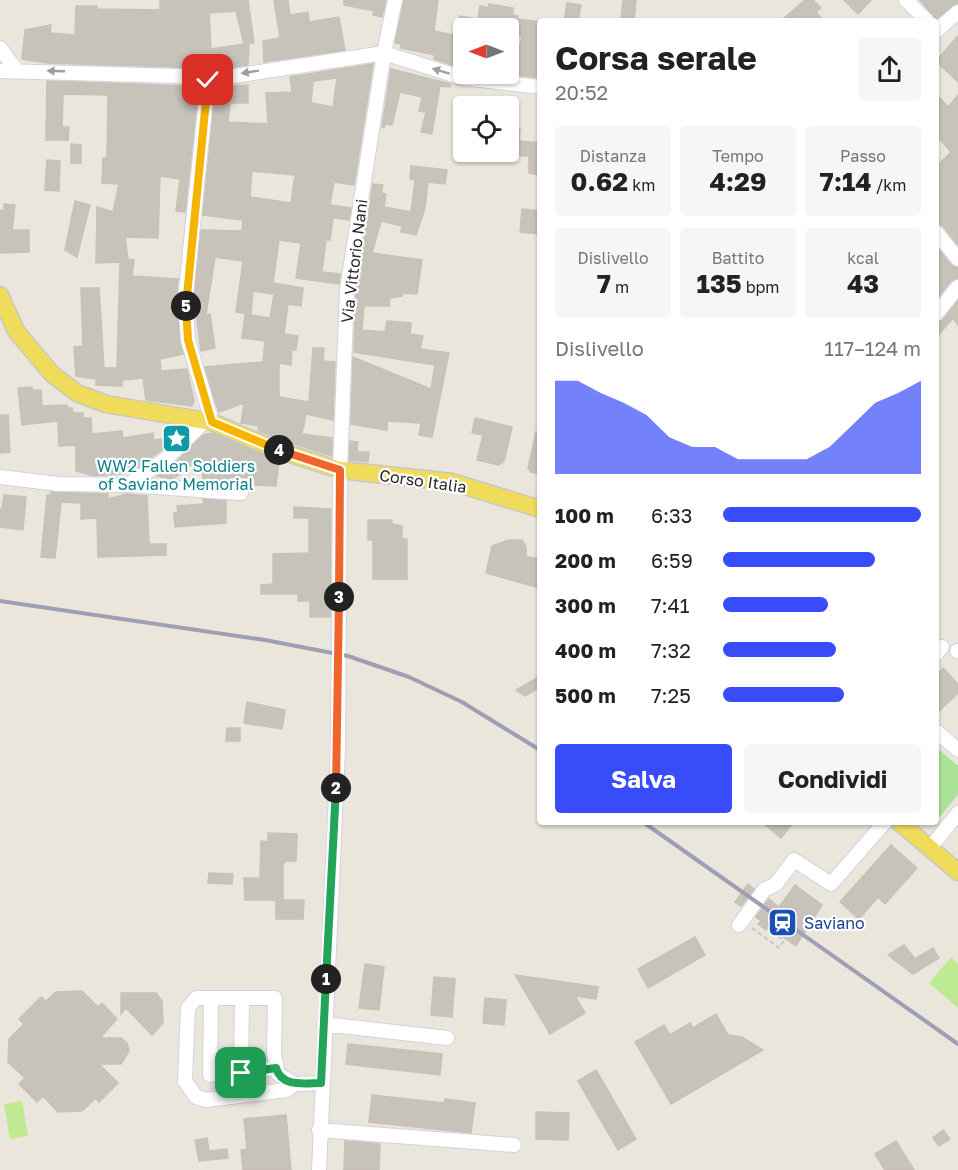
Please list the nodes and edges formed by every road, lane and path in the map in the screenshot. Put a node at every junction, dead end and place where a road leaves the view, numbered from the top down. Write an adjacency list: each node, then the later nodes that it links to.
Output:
1 (395, 0): 7 (street, Via Vittorio Nani)
2 (906, 0): 4 (street)
3 (958, 12): 5 (street)
4 (924, 18)
5 (939, 28)
6 (0, 48): 9 (street)
7 (384, 53): 10 (street, one-way to 10); 11 (street, one-way to 7); 18 (street, Via Vittorio Nani)
8 (0, 71): 9 (street)
9 (17, 71): 10 (street, one-way to 9)
10 (208, 80): 17 (street)
11 (537, 87)
12 (939, 236): 13 (street)
13 (958, 259)
14 (958, 287): 16 (street)
15 (0, 295): 17 (main road, Corso Italia)
16 (939, 310)
17 (209, 421): 18 (main road, Corso Italia); 20 (street)
18 (340, 470): 22 (main road, Corso Italia); 34 (street, Via Vittorio Nani)
19 (0, 477): 20 (street)
20 (128, 485): 21 (street)
21 (241, 493)
22 (537, 508)
23 (939, 734): 24 (street)
24 (958, 750)
25 (958, 813): 28 (street)
26 (882, 825): 31 (street)
27 (903, 825): 28 (main road)
28 (930, 848): 29 (main road)
29 (958, 872)
30 (762, 921): 31 (path)
31 (740, 923)
32 (211, 998): 33 (street); 37 (street); 39 (street)
33 (242, 998): 36 (street); 37 (street)
34 (324, 1024): 35 (street); 38 (street, Via Vittorio Nani)
35 (447, 1038)
36 (276, 1068): 37 (street); 39 (street)
37 (241, 1073)
38 (321, 1083): 39 (street); 40 (street, Via Vittorio Nani)
39 (296, 1084)
40 (320, 1130): 41 (street); 42 (street, Via Vittorio Nani)
41 (514, 1145)
42 (319, 1170)

